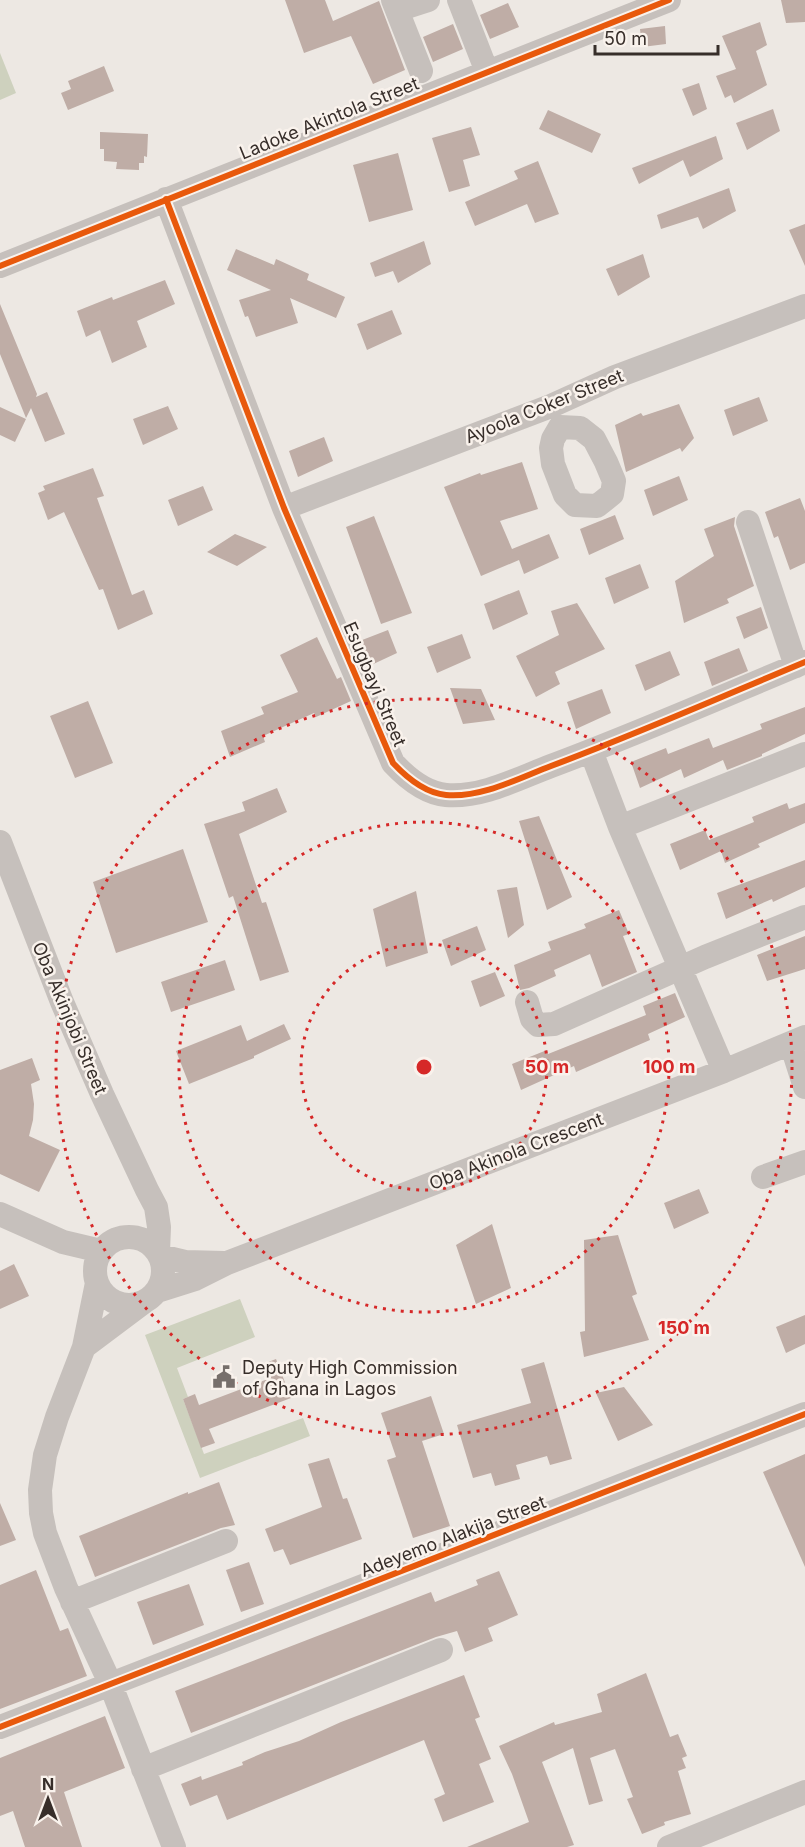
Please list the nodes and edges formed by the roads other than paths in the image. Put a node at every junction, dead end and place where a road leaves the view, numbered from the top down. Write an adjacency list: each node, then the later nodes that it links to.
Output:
1 (428, 0): 4 (street)
2 (459, 0): 6 (street)
3 (669, 0): 6 (street, Ladoke Akintola Street)
4 (395, 5): 5 (street)
5 (421, 71)
6 (487, 72): 7 (street, Ladoke Akintola Street)
7 (166, 199): 8 (street, Ladoke Akintola Street); 10 (street, Esugbayi Street)
8 (0, 266)
9 (805, 306): 10 (street, Ayoola Coker Street)
10 (284, 508): 13 (street, Esugbayi Street)
11 (748, 522): 12 (street)
12 (800, 664): 13 (street, Esugbayi Street)
13 (591, 751): 15 (street)
14 (805, 754): 15 (street)
15 (620, 827): 18 (street)
16 (0, 842): 25 (street, Oba Akinjobi Street)
17 (805, 917): 18 (street)
18 (681, 968): 19 (street); 21 (street)
19 (527, 1002)
20 (798, 1040): 21 (street, Oba Akinola Crescent); 22 (street)
21 (724, 1071): 31 (street, Oba Akinola Crescent)
22 (805, 1087)
23 (805, 1162): 24 (street)
24 (763, 1177)
25 (147, 1190): 27 (street); 30 (street, Oba Akinjobi Street)
26 (0, 1214): 28 (street)
27 (128, 1237): 29 (street); 30 (street)
28 (63, 1242): 29 (street); 32 (street)
29 (101, 1251): 32 (street)
30 (159, 1254): 31 (street, Oba Akinola Crescent); 33 (street)
31 (227, 1263): 33 (street, Oba Akinola Crescent)
32 (96, 1280): 33 (street); 34 (street)
33 (150, 1296): 34 (street)
34 (84, 1347): 37 (street)
35 (805, 1414): 39 (street, Adeyemo Alakija Street)
36 (226, 1541): 37 (street)
37 (72, 1602): 39 (street)
38 (441, 1650): 41 (street)
39 (110, 1683): 40 (street, Adeyemo Alakija Street); 41 (street)
40 (0, 1727)
41 (142, 1769): 43 (street)
42 (805, 1792): 44 (street)
43 (174, 1847)
44 (669, 1847)

